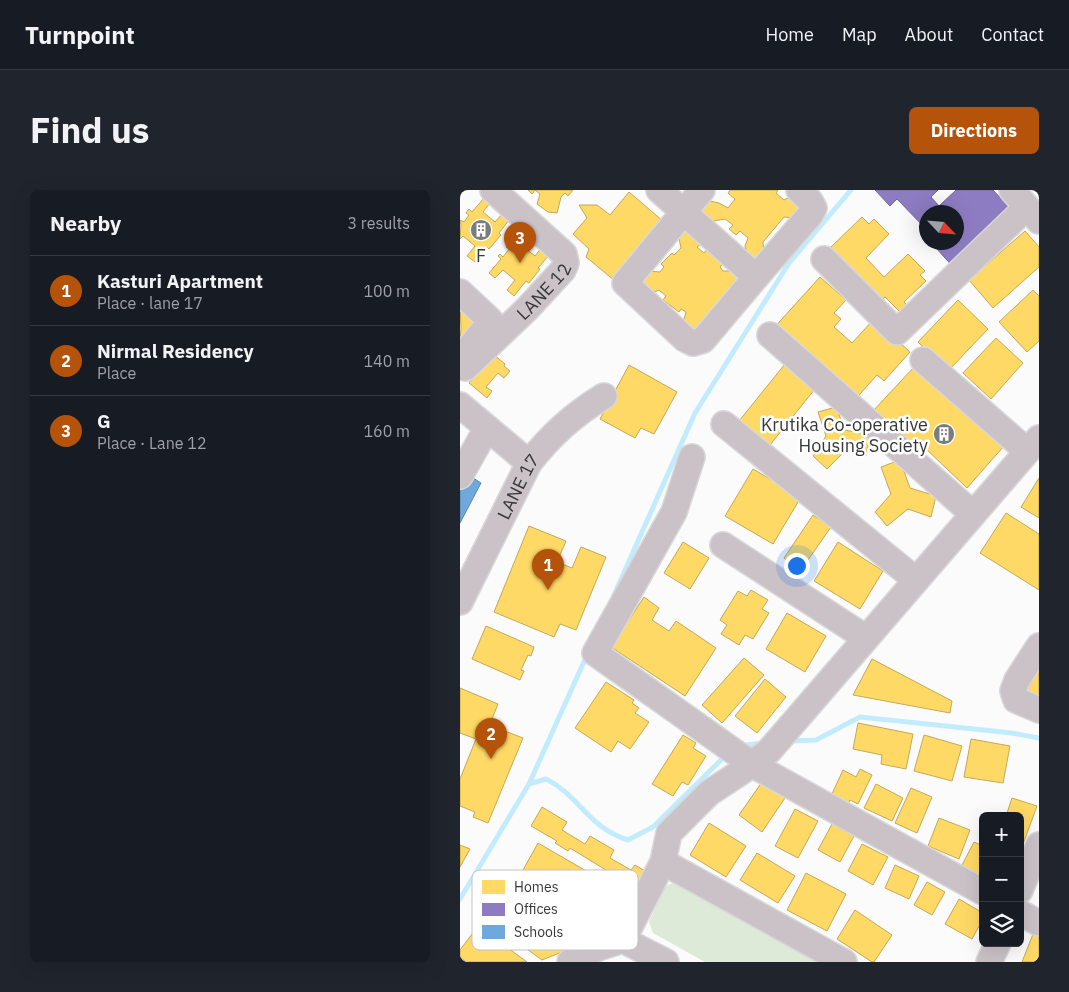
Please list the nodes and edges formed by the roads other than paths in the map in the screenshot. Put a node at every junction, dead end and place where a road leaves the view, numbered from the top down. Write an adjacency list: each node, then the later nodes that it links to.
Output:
1 (493, 190): 12 (street, LANE 12)
2 (659, 190): 6 (street)
3 (702, 190): 6 (street)
4 (799, 190): 8 (street)
5 (1026, 206): 7 (street)
6 (684, 212): 8 (street); 8 (street)
7 (824, 259)
8 (756, 277)
9 (460, 292): 12 (street)
10 (770, 335): 21 (street)
11 (923, 360): 17 (street)
12 (463, 364)
13 (604, 396): 19 (street, LANE 17)
14 (460, 405): 16 (street)
15 (724, 424): 23 (street)
16 (487, 428): 19 (street); 20 (street)
17 (1033, 444): 21 (street)
18 (692, 457): 28 (street)
19 (529, 463): 24 (street, LANE 17)
20 (460, 476)
21 (974, 514): 23 (street)
22 (723, 544): 25 (street)
23 (916, 580): 25 (street)
24 (460, 602)
25 (866, 638): 28 (street)
26 (1039, 646): 27 (street)
27 (1039, 710)
28 (745, 753): 30 (street); 32 (street)
29 (1039, 845): 31 (street)
30 (663, 862): 33 (street); 41 (street)
31 (1024, 881)
32 (979, 890)
33 (638, 911)
34 (1024, 915): 35 (street)
35 (1039, 923)
36 (996, 947): 42 (street)
37 (638, 948): 40 (street)
38 (594, 950): 39 (street)
39 (570, 962)
40 (666, 962)
41 (844, 962)
42 (989, 962)

